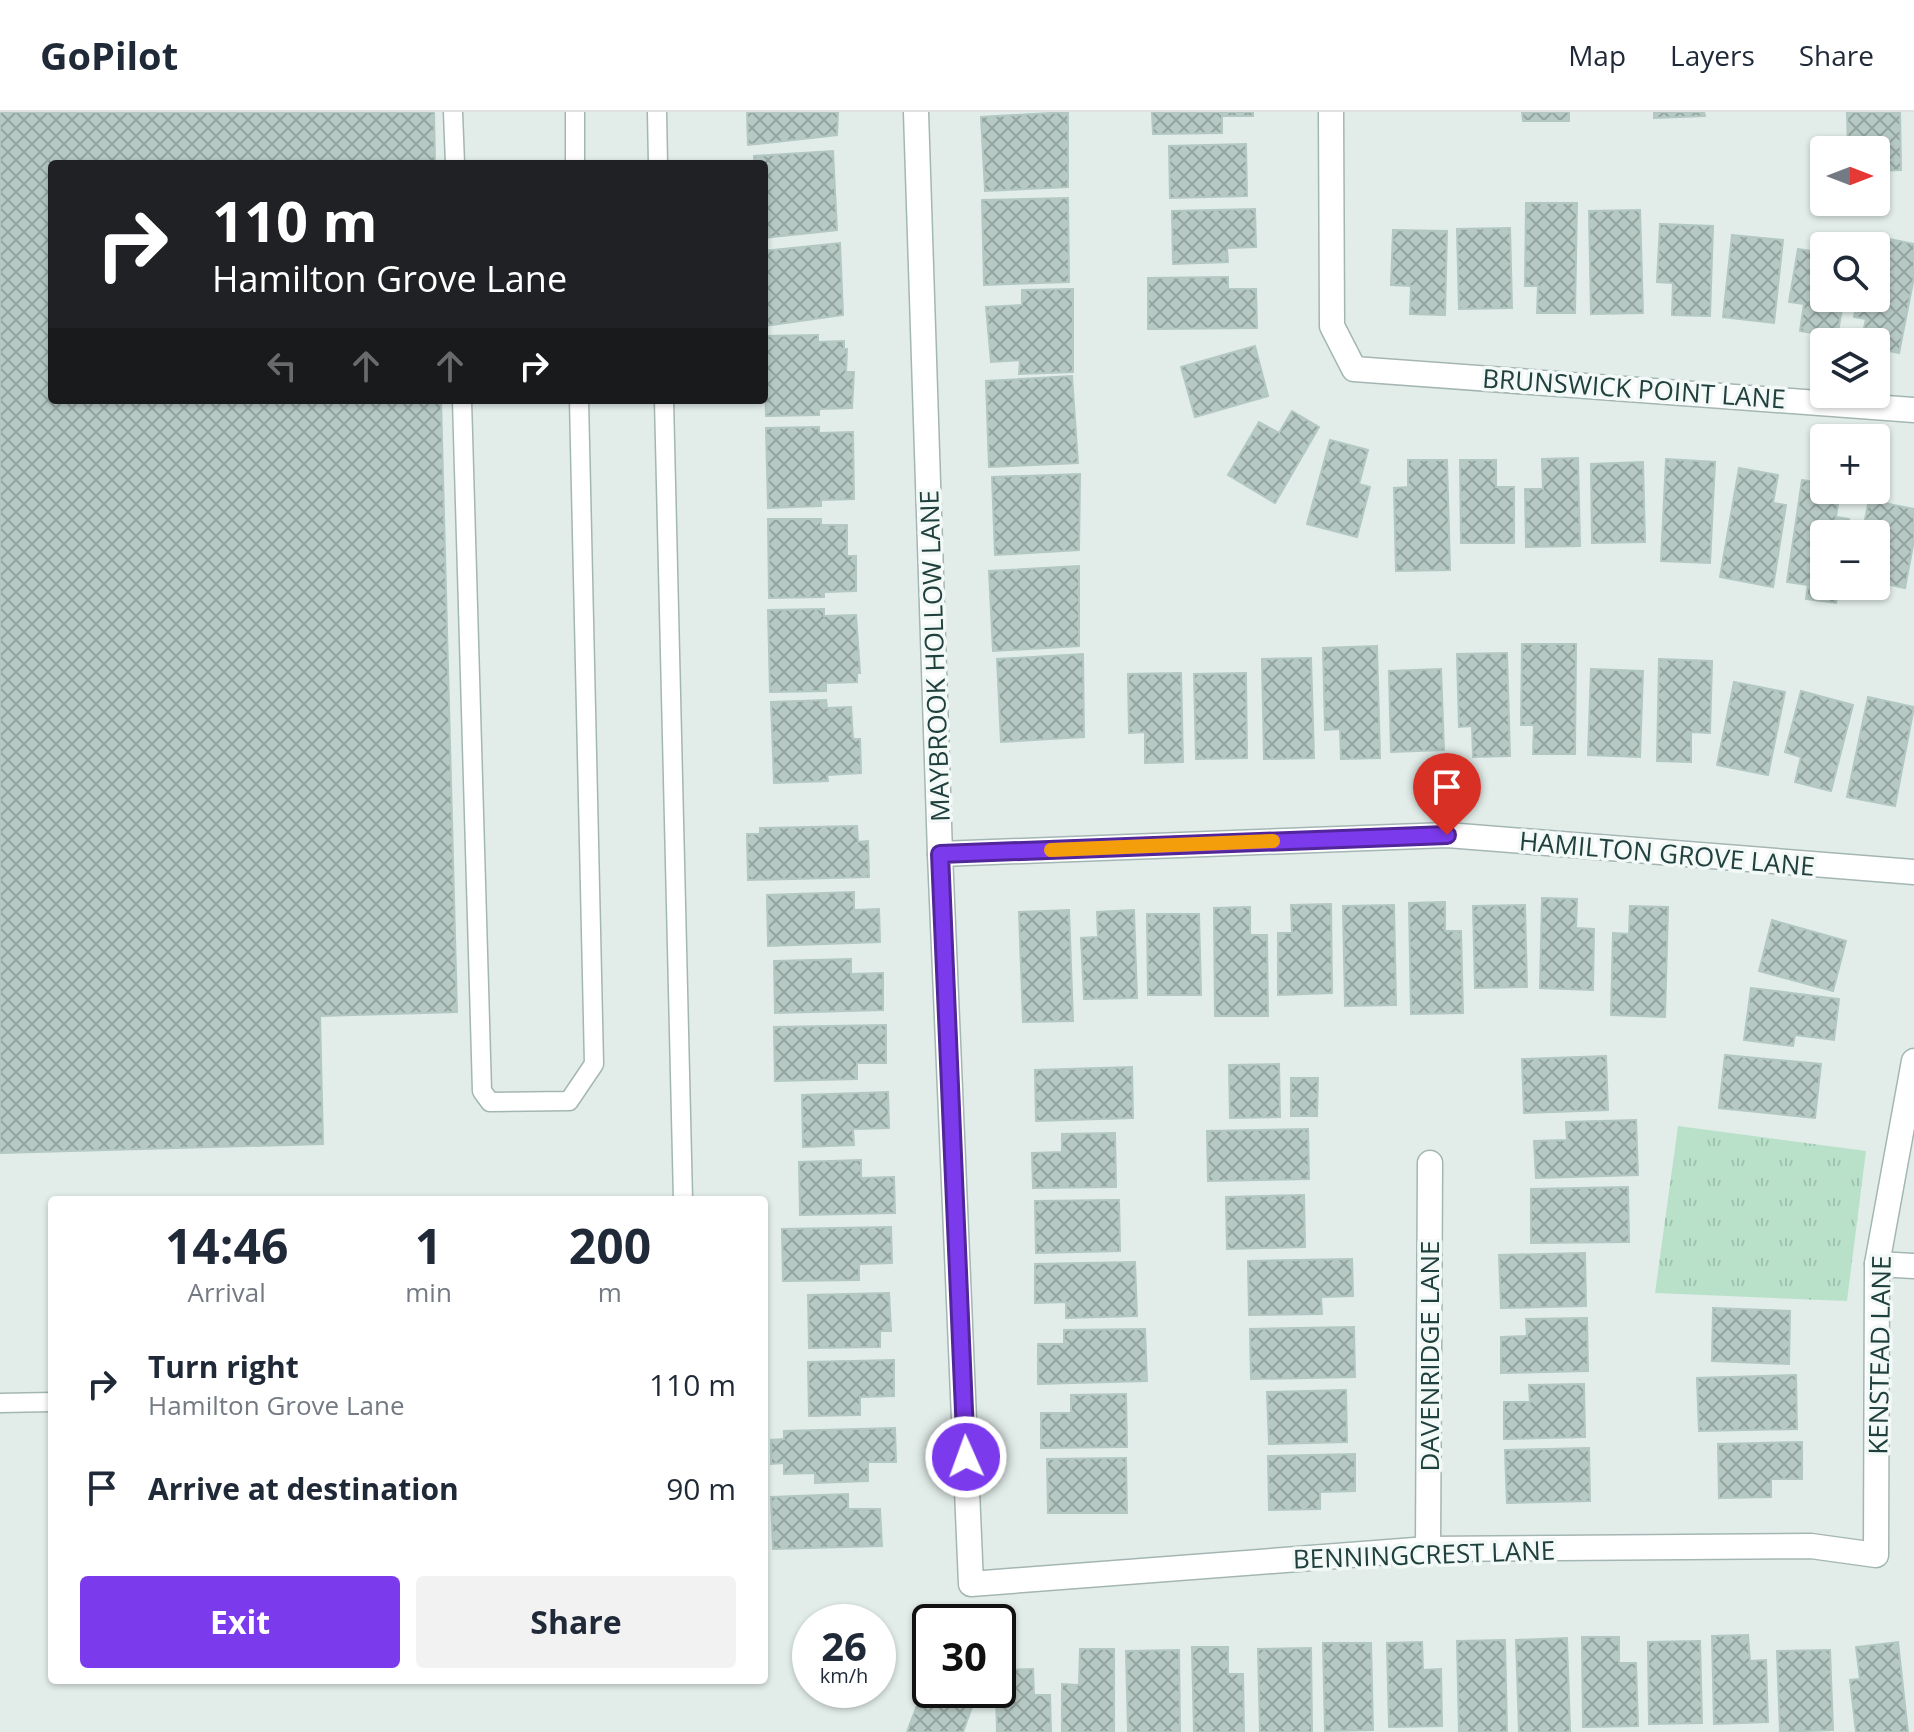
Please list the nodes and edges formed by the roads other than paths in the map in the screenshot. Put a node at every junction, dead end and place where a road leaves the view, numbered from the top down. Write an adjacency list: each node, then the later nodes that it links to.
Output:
1 (453, 112): 6 (lane)
2 (575, 112): 7 (lane)
3 (657, 112): 8 (lane)
4 (916, 112): 13 (street, MAYBROOK HOLLOW LANE)
5 (1331, 112): 12 (street, BRUNSWICK POINT LANE)
6 (455, 160)
7 (575, 160)
8 (658, 160)
9 (462, 404): 10 (lane)
10 (579, 404)
11 (664, 404): 17 (lane)
12 (1914, 410)
13 (940, 854): 14 (street, HAMILTON GROVE LANE); 24 (street, MAYBROOK HOLLOW LANE)
14 (1914, 872)
15 (1914, 1061): 18 (street, KENSTEAD LANE)
16 (1430, 1163): 22 (street, DAVENRIDGE LANE)
17 (683, 1196)
18 (1877, 1264): 19 (street); 23 (street, KENSTEAD LANE)
19 (1914, 1266)
20 (48, 1402): 21 (lane)
21 (0, 1403)
22 (1428, 1549): 23 (street, BENNINGCREST LANE); 24 (street, BENNINGCREST LANE)
23 (1876, 1555)
24 (971, 1584)

